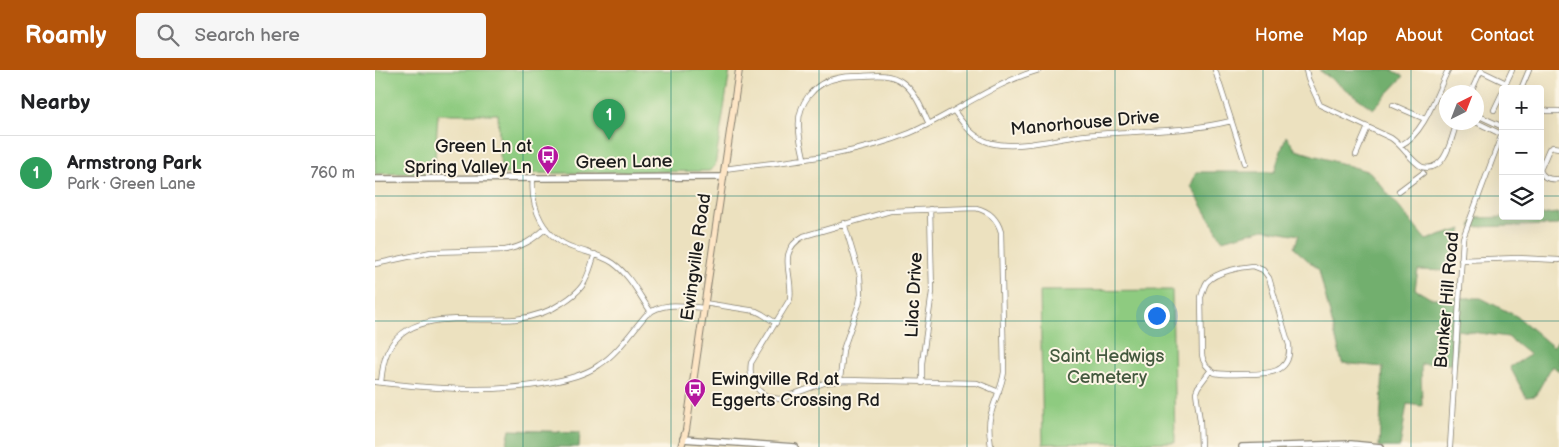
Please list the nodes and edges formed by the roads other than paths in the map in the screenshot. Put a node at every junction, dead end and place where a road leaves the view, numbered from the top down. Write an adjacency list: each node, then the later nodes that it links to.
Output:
1 (739, 70): 34 (main road, Ewingville Road)
2 (1039, 70): 18 (street)
3 (1215, 70): 21 (street)
4 (1306, 70): 25 (street)
5 (1448, 70): 20 (street)
6 (1512, 70): 11 (street)
7 (1529, 70): 12 (street)
8 (1481, 71): 9 (street); 10 (street)
9 (1474, 85)
10 (1500, 85)
11 (1505, 85)
12 (1523, 85)
13 (1499, 99): 15 (street)
14 (1393, 105): 20 (street)
15 (1494, 110)
16 (1544, 110): 17 (street)
17 (1559, 110)
18 (954, 111): 21 (street, Manorhouse Drive); 22 (street)
19 (1484, 118): 24 (street)
20 (1425, 119): 29 (street)
21 (1231, 121): 33 (street)
22 (929, 124): 32 (street); 32 (street)
23 (1484, 125): 27 (street)
24 (1499, 125)
25 (1368, 127): 29 (street); 31 (street)
26 (1454, 130): 29 (street)
27 (1499, 132)
28 (1499, 141): 45 (street, Bunker Hill Road)
29 (1401, 146)
30 (1559, 148): 39 (street)
31 (1356, 155)
32 (804, 158): 34 (street)
33 (1245, 164)
34 (724, 169): 36 (main road, Ewingville Road)
35 (1423, 173): 40 (street)
36 (723, 177): 37 (street, Green Lane); 48 (main road, Ewingville Road)
37 (533, 178): 38 (street, Green Lane); 43 (street)
38 (375, 179)
39 (1559, 180)
40 (1399, 191)
41 (930, 209): 42 (street); 54 (street, Lilac Drive); 55 (street)
42 (844, 223): 50 (street); 52 (street)
43 (545, 228): 44 (street); 47 (street)
44 (595, 254): 49 (street); 53 (street)
45 (1461, 260): 46 (street); 63 (street, Bunker Hill Road)
46 (1559, 260)
47 (375, 264)
48 (704, 305): 49 (street); 50 (street); 56 (main road, Ewingville Road)
49 (651, 312): 53 (street)
50 (776, 324): 52 (street)
51 (1210, 371): 51 (street); 60 (street)
52 (840, 380): 54 (street)
53 (378, 382)
54 (921, 383): 55 (street)
55 (999, 392): 59 (street)
56 (683, 439): 57 (main road, Ewingville Road); 58 (street)
57 (681, 447)
58 (795, 447)
59 (991, 447)
60 (1201, 447)
61 (1242, 447): 62 (street)
62 (1381, 447)
63 (1450, 447)

